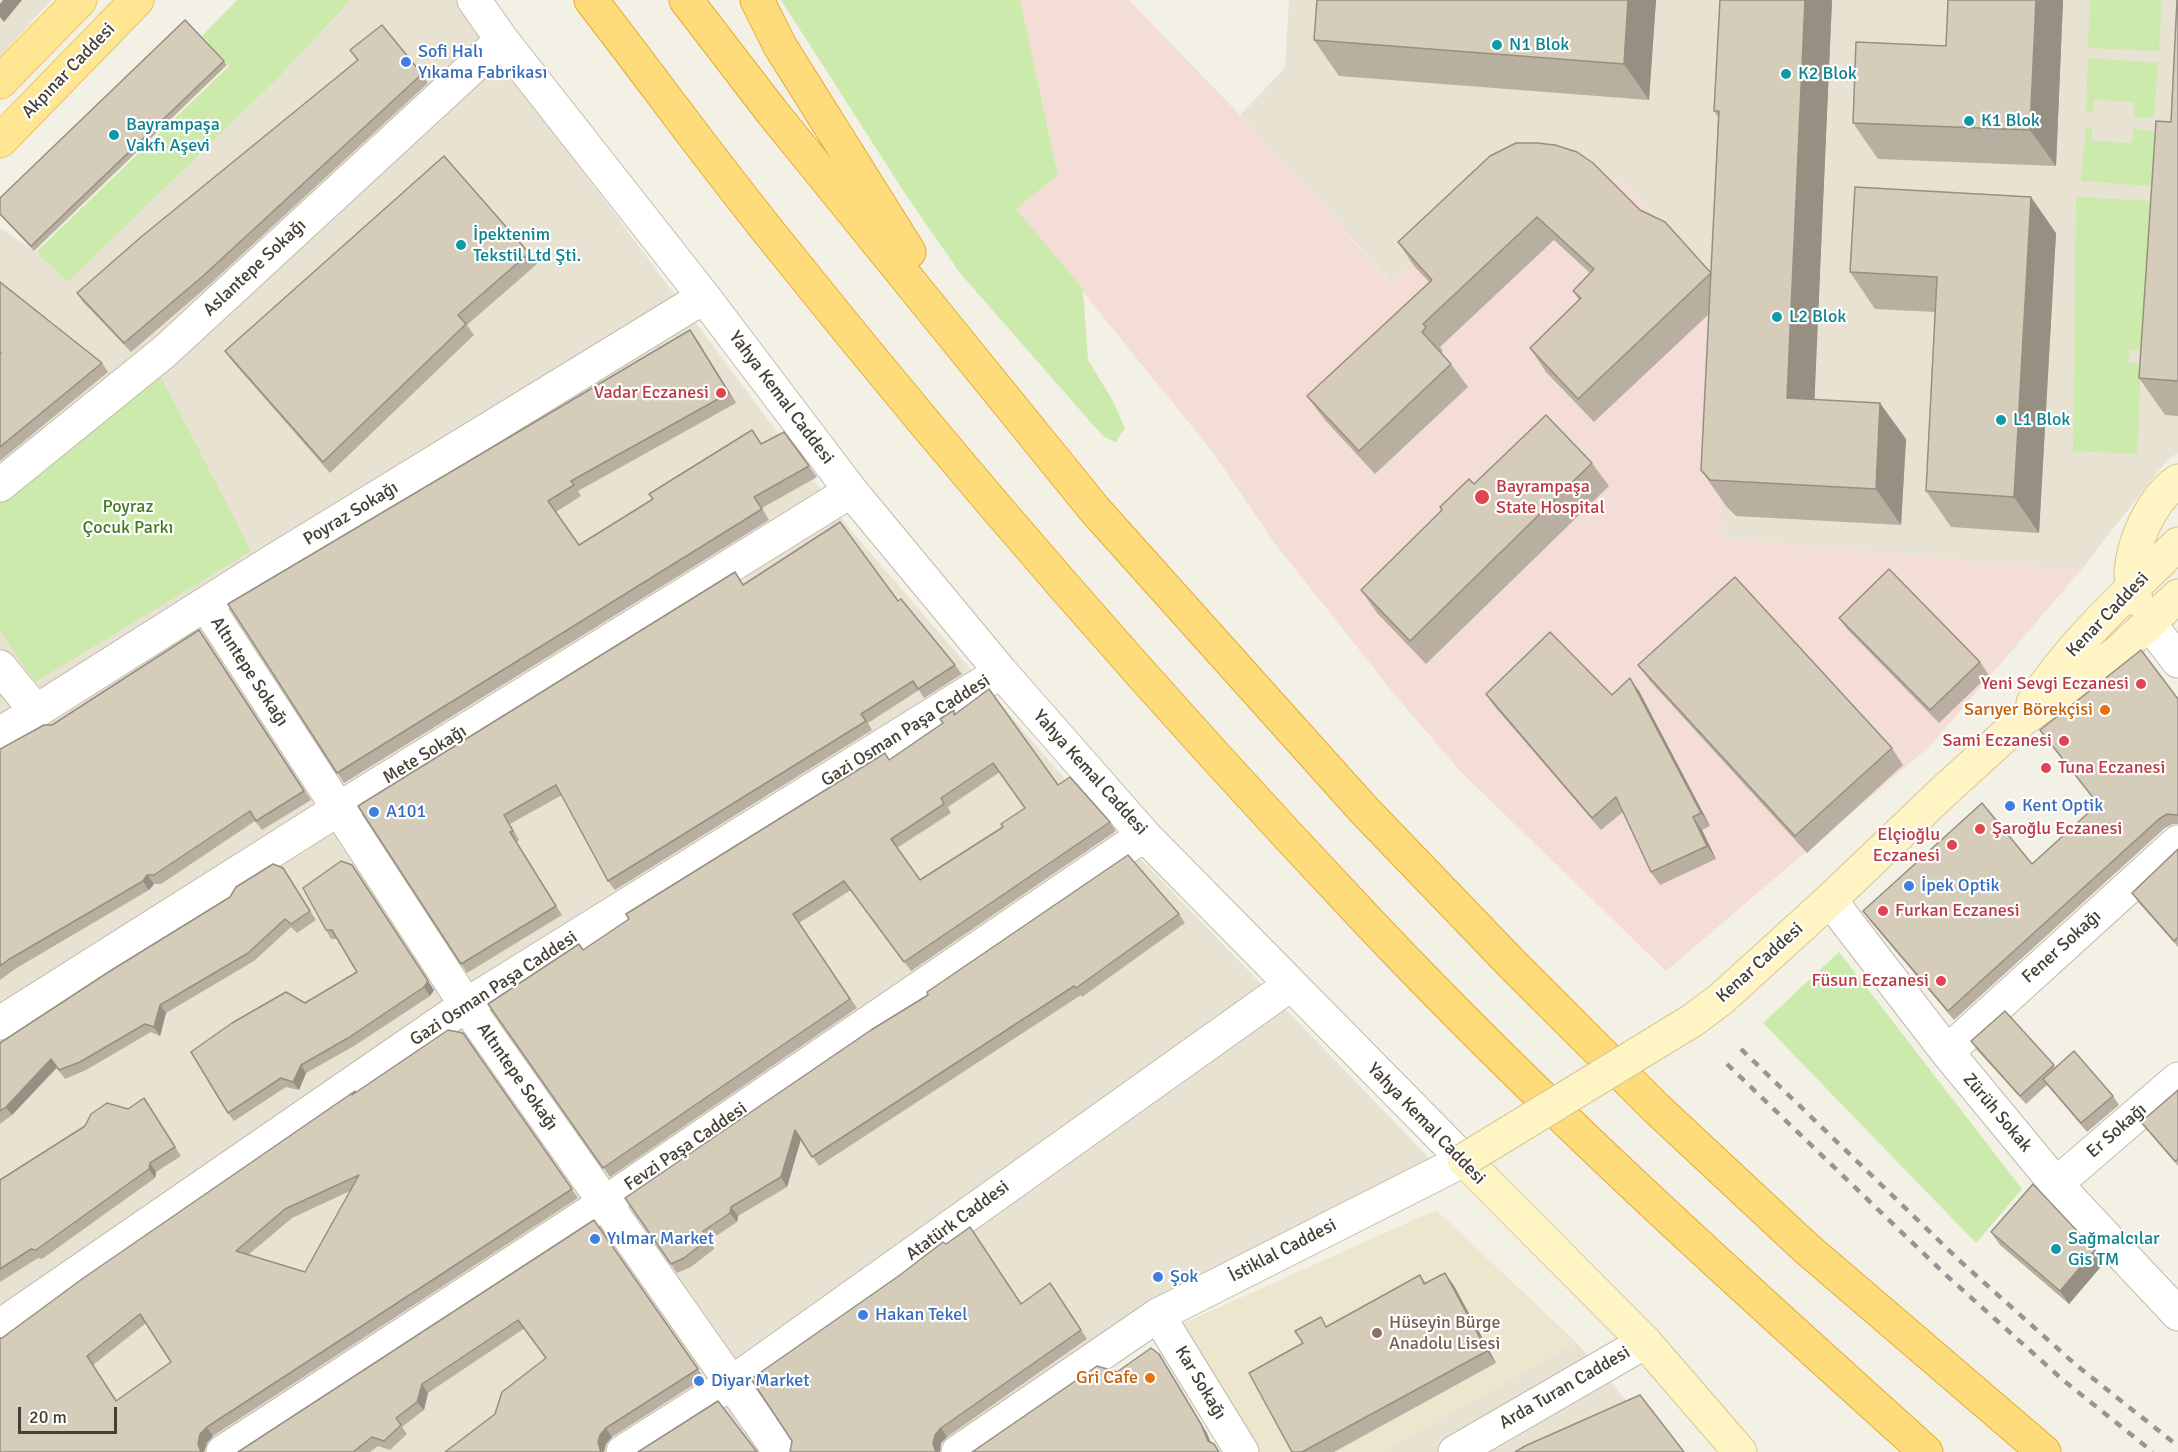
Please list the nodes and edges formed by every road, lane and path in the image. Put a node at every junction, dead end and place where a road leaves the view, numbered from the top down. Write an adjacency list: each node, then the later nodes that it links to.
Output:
1 (80, 0): 8 (main road)
2 (137, 0): 9 (main road, Akpınar Caddesi)
3 (474, 0): 7 (street, Yahya Kemal Caddesi)
4 (591, 0): 49 (highway)
5 (687, 0): 11 (highway)
6 (757, 0): 11 (highway)
7 (502, 40): 10 (street, Yahya Kemal Caddesi); 13 (street, Aslantepe Sokağı)
8 (0, 82)
9 (0, 141)
10 (704, 297): 14 (street, Yahya Kemal Caddesi); 17 (street, Poyraz Sokağı)
11 (1008, 404): 50 (highway)
12 (2178, 481): 16 (main road)
13 (0, 485)
14 (851, 491): 21 (street, Yahya Kemal Caddesi); 25 (street, Mete Sokağı)
15 (2178, 544): 16 (main road, Kenar Caddesi)
16 (2131, 590): 18 (main road); 23 (main road, Kenar Caddesi)
17 (206, 605): 22 (street, Poyraz Sokağı); 25 (street, Altıntepe Sokağı)
18 (2169, 608): 19 (street); 23 (main road, Kenar Caddesi)
19 (2178, 661)
20 (0, 667): 22 (street)
21 (1001, 672): 26 (street, Yahya Kemal Caddesi); 30 (street, Gazi Osman Paşa Caddesi)
22 (36, 711): 24 (street, Poyraz Sokağı)
23 (2022, 720): 28 (main road, Kenar Caddesi)
24 (0, 734)
25 (337, 810): 30 (street, Altıntepe Sokağı); 31 (street, Mete Sokağı)
26 (1144, 834): 29 (street, Yahya Kemal Caddesi); 36 (street, Fevzi Paşa Caddesi)
27 (2178, 843): 32 (street, Fener Sokağı)
28 (1830, 900): 32 (street, Zürüh Sokak); 34 (main road, Kenar Caddesi, bridge)
29 (1290, 985): 34 (street, Yahya Kemal Caddesi); 41 (street, Atatürk Caddesi)
30 (466, 1005): 36 (street, Altıntepe Sokağı); 39 (street, Gazi Osman Paşa Caddesi)
31 (0, 1023)
32 (1947, 1052): 35 (street, Zürüh Sokak)
33 (2178, 1079): 35 (street, Er Sokağı)
34 (1464, 1160): 38 (street, İstiklal Caddesi); 40 (main road, Yahya Kemal Caddesi)
35 (2056, 1184): 37 (street, Zürüh Sokak)
36 (606, 1202): 41 (street, Altıntepe Sokağı); 43 (street, Fevzi Paşa Caddesi)
37 (2176, 1309)
38 (1158, 1315): 46 (street, İstiklal Caddesi); 47 (street, Kar Sokağı)
39 (0, 1326)
40 (1645, 1342): 42 (main road, Yahya Kemal Caddesi); 48 (street, Arda Turan Caddesi)
41 (730, 1384): 44 (street, Atatürk Caddesi); 45 (street, Altıntepe Sokağı)
42 (1727, 1447)
43 (223, 1452)
44 (622, 1452)
45 (780, 1452)
46 (958, 1452)
47 (1242, 1452)
48 (1455, 1452)
49 (1926, 1452)
50 (2044, 1452)

